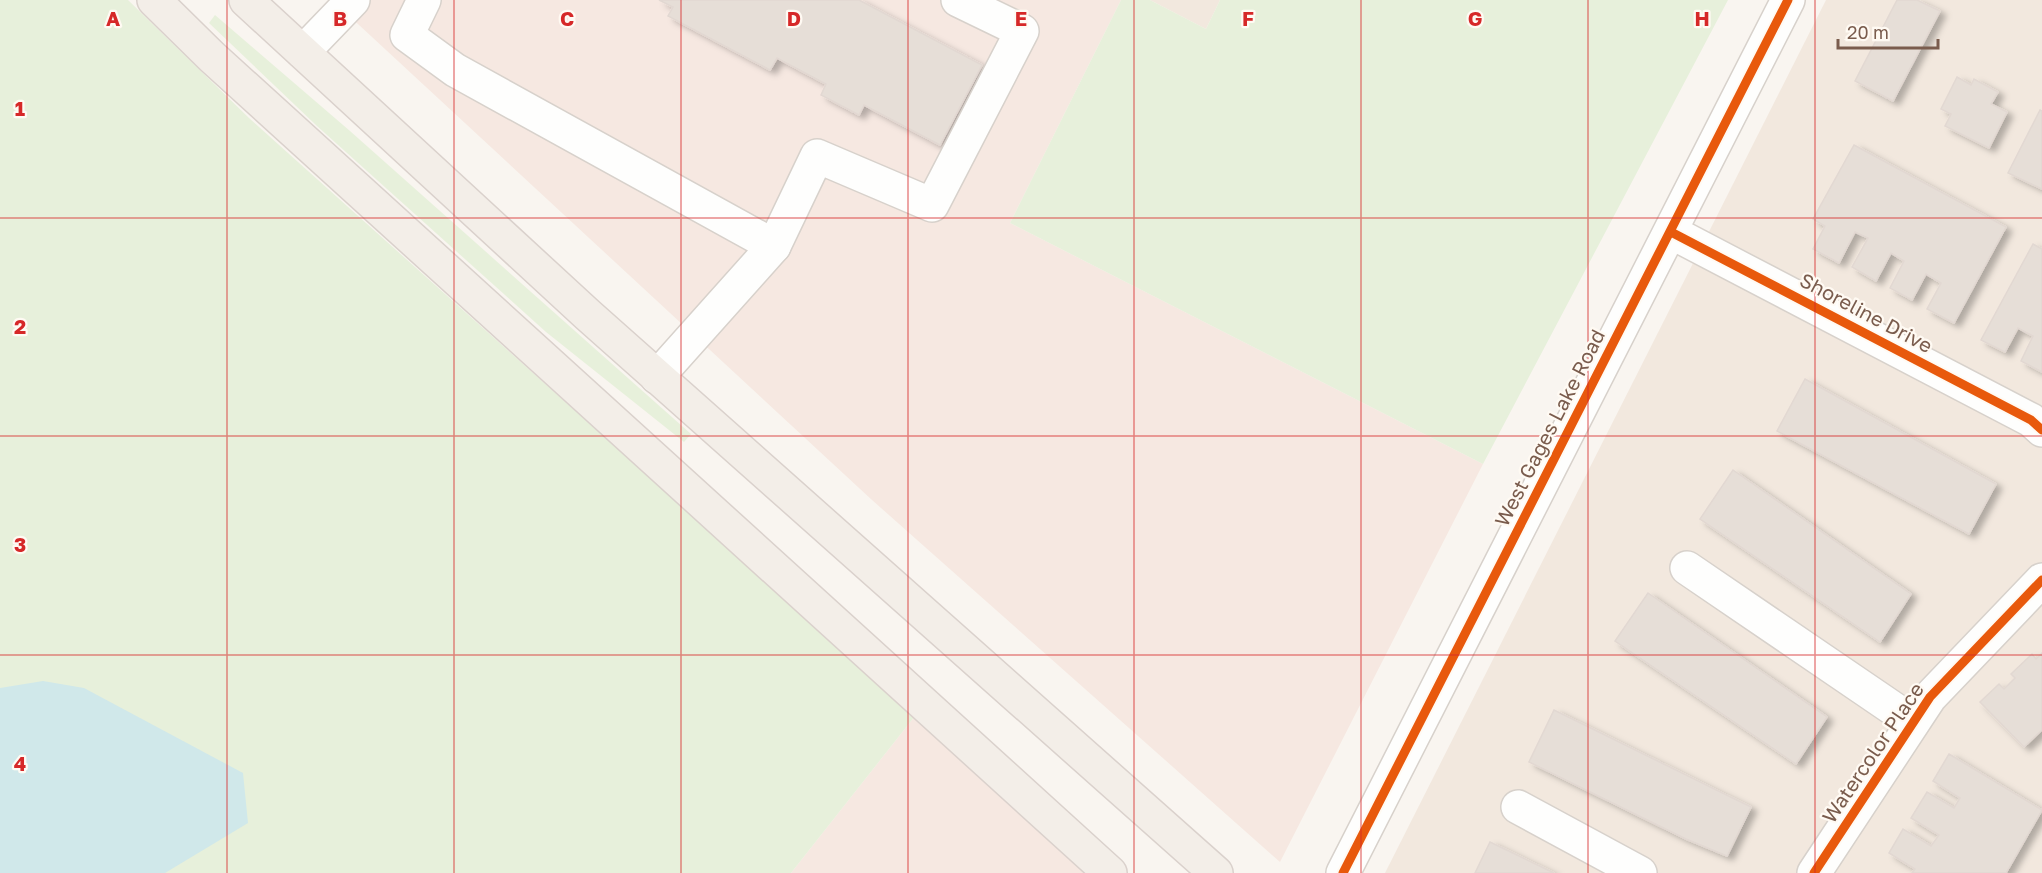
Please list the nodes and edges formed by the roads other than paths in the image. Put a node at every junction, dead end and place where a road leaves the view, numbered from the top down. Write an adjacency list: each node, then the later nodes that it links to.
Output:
1 (154, 0): 16 (main road)
2 (246, 0): 7 (main road)
3 (353, 0): 7 (street)
4 (424, 0): 9 (street)
5 (958, 0): 9 (street)
6 (1788, 0): 8 (street, West Gages Lake Road)
7 (303, 52): 10 (main road)
8 (1671, 232): 11 (street, Shoreline Drive); 18 (street, West Gages Lake Road)
9 (774, 246): 10 (street)
10 (657, 377): 17 (main road)
11 (2042, 430)
12 (1687, 568): 14 (street, Watercolor Place)
13 (2042, 580): 14 (street, Watercolor Place)
14 (1913, 722): 20 (street, Watercolor Place)
15 (1518, 807): 19 (street)
16 (1110, 873)
17 (1216, 873)
18 (1343, 873)
19 (1640, 873)
20 (1814, 873)

